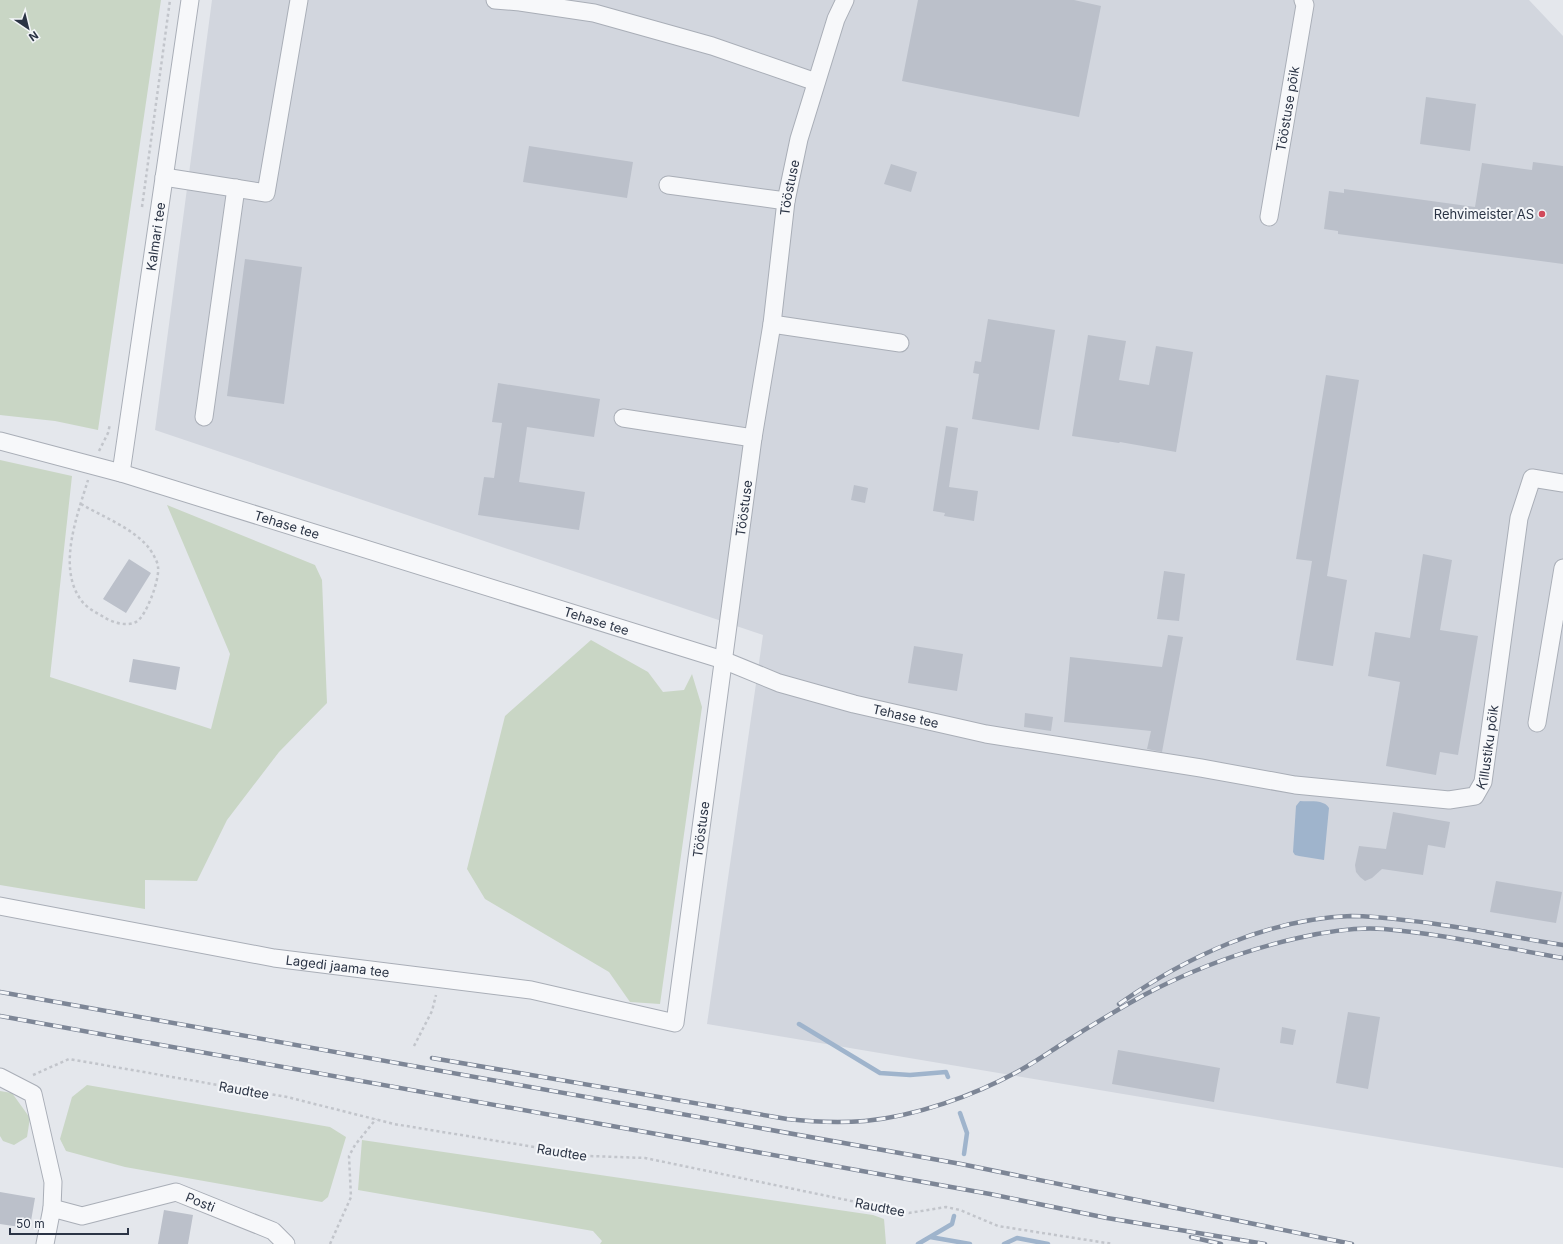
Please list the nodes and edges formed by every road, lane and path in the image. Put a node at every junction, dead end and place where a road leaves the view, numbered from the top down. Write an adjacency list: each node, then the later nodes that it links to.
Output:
1 (170, 0): 12 (path)
2 (190, 0): 8 (street, Kalmari tee)
3 (300, 0): 10 (street)
4 (494, 0): 7 (street)
5 (845, 0): 7 (street, Tööstuse)
6 (1303, 0): 13 (street, Tööstuse põik)
7 (816, 82): 11 (street, Tööstuse)
8 (164, 178): 10 (street); 22 (street, Kalmari tee)
9 (668, 184): 11 (street)
10 (236, 188): 16 (street)
11 (786, 201): 14 (street, Tööstuse)
12 (142, 207)
13 (1269, 217)
14 (772, 324): 15 (street); 19 (street, Tööstuse)
15 (900, 343)
16 (204, 417)
17 (623, 418): 19 (street)
18 (111, 420): 21 (path)
19 (753, 438): 26 (street, Tööstuse)
20 (0, 441): 21 (street, Tehase tee)
21 (92, 466): 22 (street, Tehase tee); 24 (path)
22 (121, 473): 26 (street, Tehase tee)
23 (1563, 483): 28 (street, Killustiku põik)
24 (81, 504): 24 (path)
25 (1563, 568): 27 (street)
26 (723, 660): 28 (street, Tehase tee); 31 (street, Tööstuse)
27 (1537, 723)
28 (1201, 768)
29 (0, 906): 30 (street, Lagedi jaama tee)
30 (440, 979): 31 (street, Lagedi jaama tee); 32 (path)
31 (675, 1023)
32 (414, 1046)
33 (6, 1080): 34 (path, Raudtee); 35 (street)
34 (376, 1119): 38 (path); 39 (path, Raudtee)
35 (52, 1208): 36 (street); 37 (street, Posti)
36 (45, 1244)
37 (286, 1244)
38 (330, 1244)
39 (1113, 1244)

